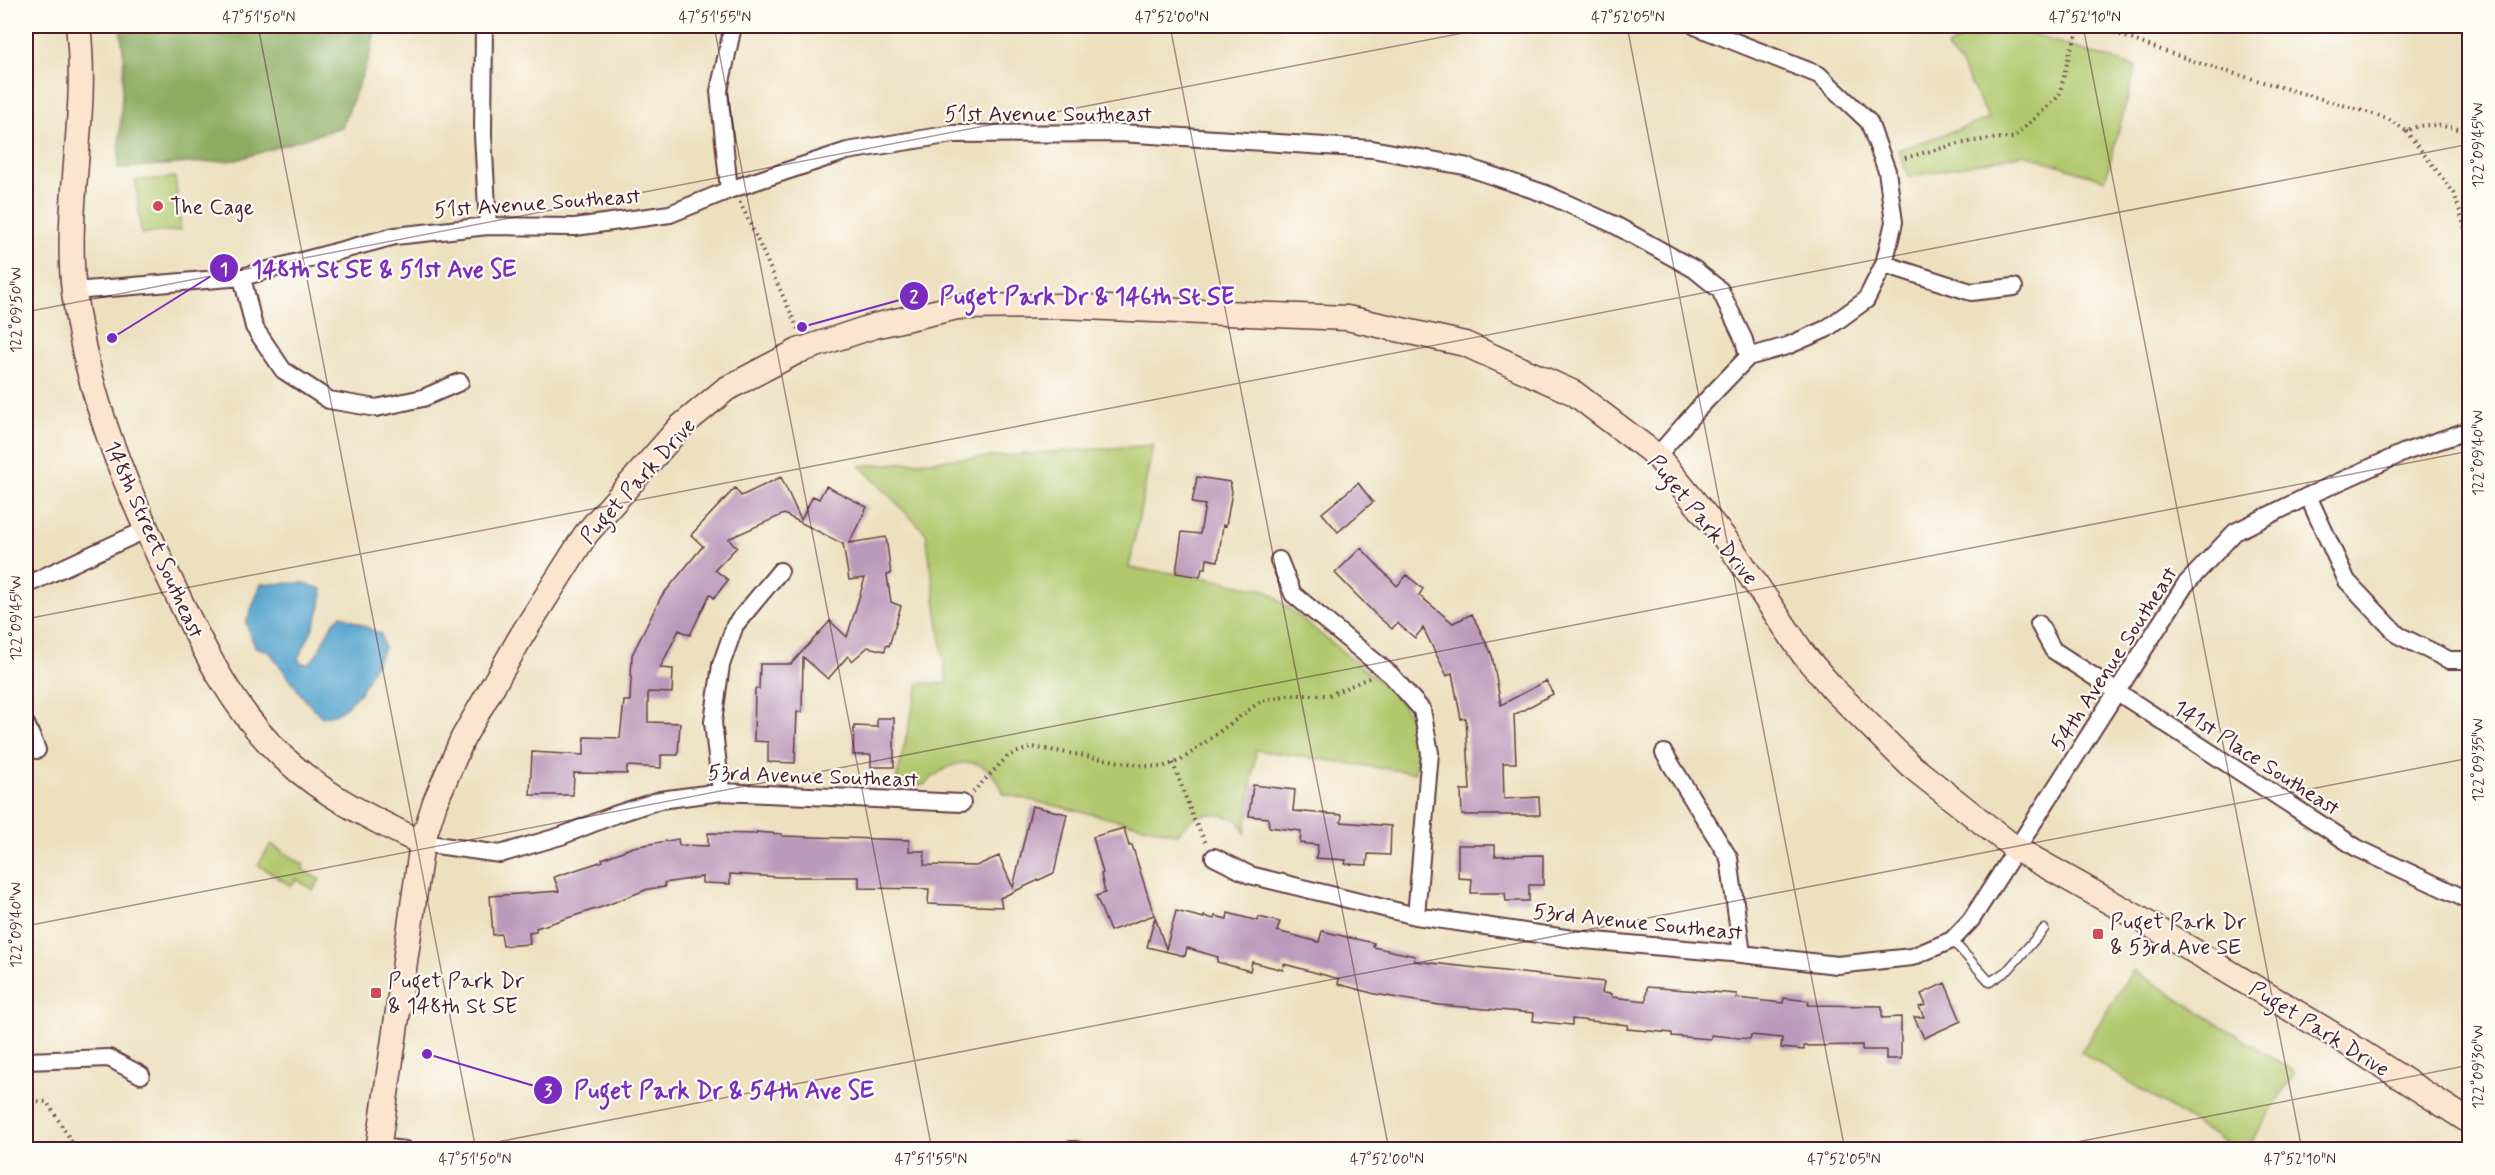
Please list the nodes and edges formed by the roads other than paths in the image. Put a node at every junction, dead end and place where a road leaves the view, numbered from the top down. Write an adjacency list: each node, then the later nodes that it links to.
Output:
1 (78, 26): 10 (street, 148th Street Southeast)
2 (484, 26): 6 (street)
3 (733, 26): 5 (street)
4 (1695, 26): 7 (street)
5 (732, 190): 6 (street, 51st Avenue Southeast); 11 (street, 51st Avenue Southeast)
6 (488, 226): 8 (street, 51st Avenue Southeast)
7 (1884, 264): 9 (street); 11 (street)
8 (242, 277): 10 (street, 51st Avenue Southeast); 12 (street)
9 (2014, 287)
10 (74, 291): 16 (street, 148th Street Southeast)
11 (1748, 357): 14 (street)
12 (460, 382)
13 (2469, 430): 15 (street, 54th Avenue Southeast)
14 (1657, 456): 28 (street, Puget Park Drive); 29 (street, Puget Park Drive)
15 (2308, 496): 21 (street); 22 (street, 54th Avenue Southeast)
16 (145, 530): 19 (street); 28 (street, 148th Street Southeast)
17 (1279, 560): 32 (street)
18 (780, 571): 26 (street)
19 (26, 585)
20 (2039, 624): 22 (street, 141st Place Southeast)
21 (2469, 660)
22 (2116, 693): 29 (street, 54th Avenue Southeast); 31 (street, 141st Place Southeast)
23 (26, 724): 24 (street)
24 (37, 750)
25 (1664, 753): 35 (street)
26 (721, 792): 27 (street, 53rd Avenue Southeast); 28 (street, 53rd Avenue Southeast)
27 (962, 803)
28 (422, 843): 39 (street, Puget Park Drive)
29 (2016, 849): 34 (street, 53rd Avenue Southeast); 38 (street, Puget Park Drive)
30 (1214, 857): 32 (street, 53rd Avenue Southeast)
31 (2469, 901)
32 (1416, 916): 35 (street, 53rd Avenue Southeast)
33 (2044, 929): 34 (lane)
34 (1952, 940): 35 (street, 53rd Avenue Southeast)
35 (1742, 954)
36 (26, 1061): 37 (street)
37 (141, 1075)
38 (2469, 1122)
39 (378, 1148): 40 (street)
40 (405, 1149)
41 (1071, 1149): 42 (street)
42 (1076, 1149)

